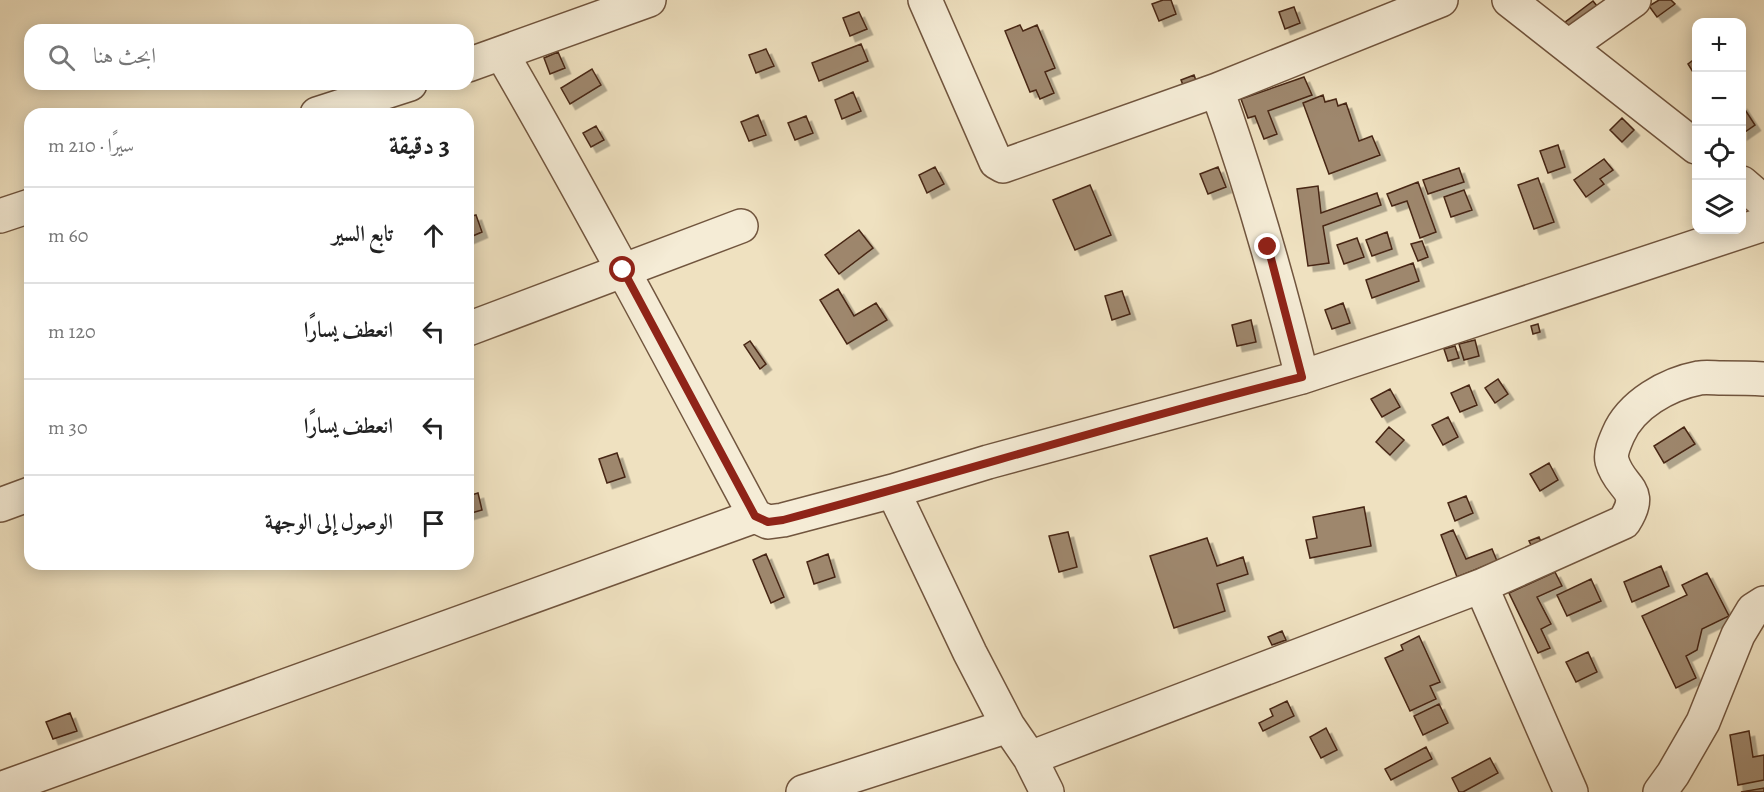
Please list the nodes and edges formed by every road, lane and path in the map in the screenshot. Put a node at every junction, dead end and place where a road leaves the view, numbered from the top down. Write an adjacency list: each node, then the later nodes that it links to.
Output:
1 (649, 0): 7 (street)
2 (925, 0): 10 (street)
3 (1440, 0): 10 (street)
4 (1509, 0): 6 (street)
5 (1634, 0): 6 (street)
6 (1569, 46): 12 (street)
7 (502, 54): 8 (street); 19 (street)
8 (474, 63)
9 (391, 90): 11 (street)
10 (1217, 90): 21 (street)
11 (336, 108)
12 (1692, 144)
13 (1746, 186): 14 (street)
14 (1764, 202)
15 (24, 208): 16 (street)
16 (0, 216)
17 (1764, 224): 21 (street)
18 (741, 226): 19 (street)
19 (623, 270): 20 (street); 26 (street)
20 (474, 327)
21 (1302, 377): 23 (street)
22 (1764, 379): 27 (street)
23 (893, 491): 26 (street); 29 (street)
24 (24, 496): 25 (street)
25 (0, 505)
26 (755, 516): 31 (street)
27 (1481, 586): 30 (street); 34 (street)
28 (1764, 603): 35 (street)
29 (1008, 726): 30 (street); 32 (street)
30 (1030, 758): 33 (street)
31 (0, 789)
32 (804, 792)
33 (1047, 792)
34 (1571, 792)
35 (1660, 792)

